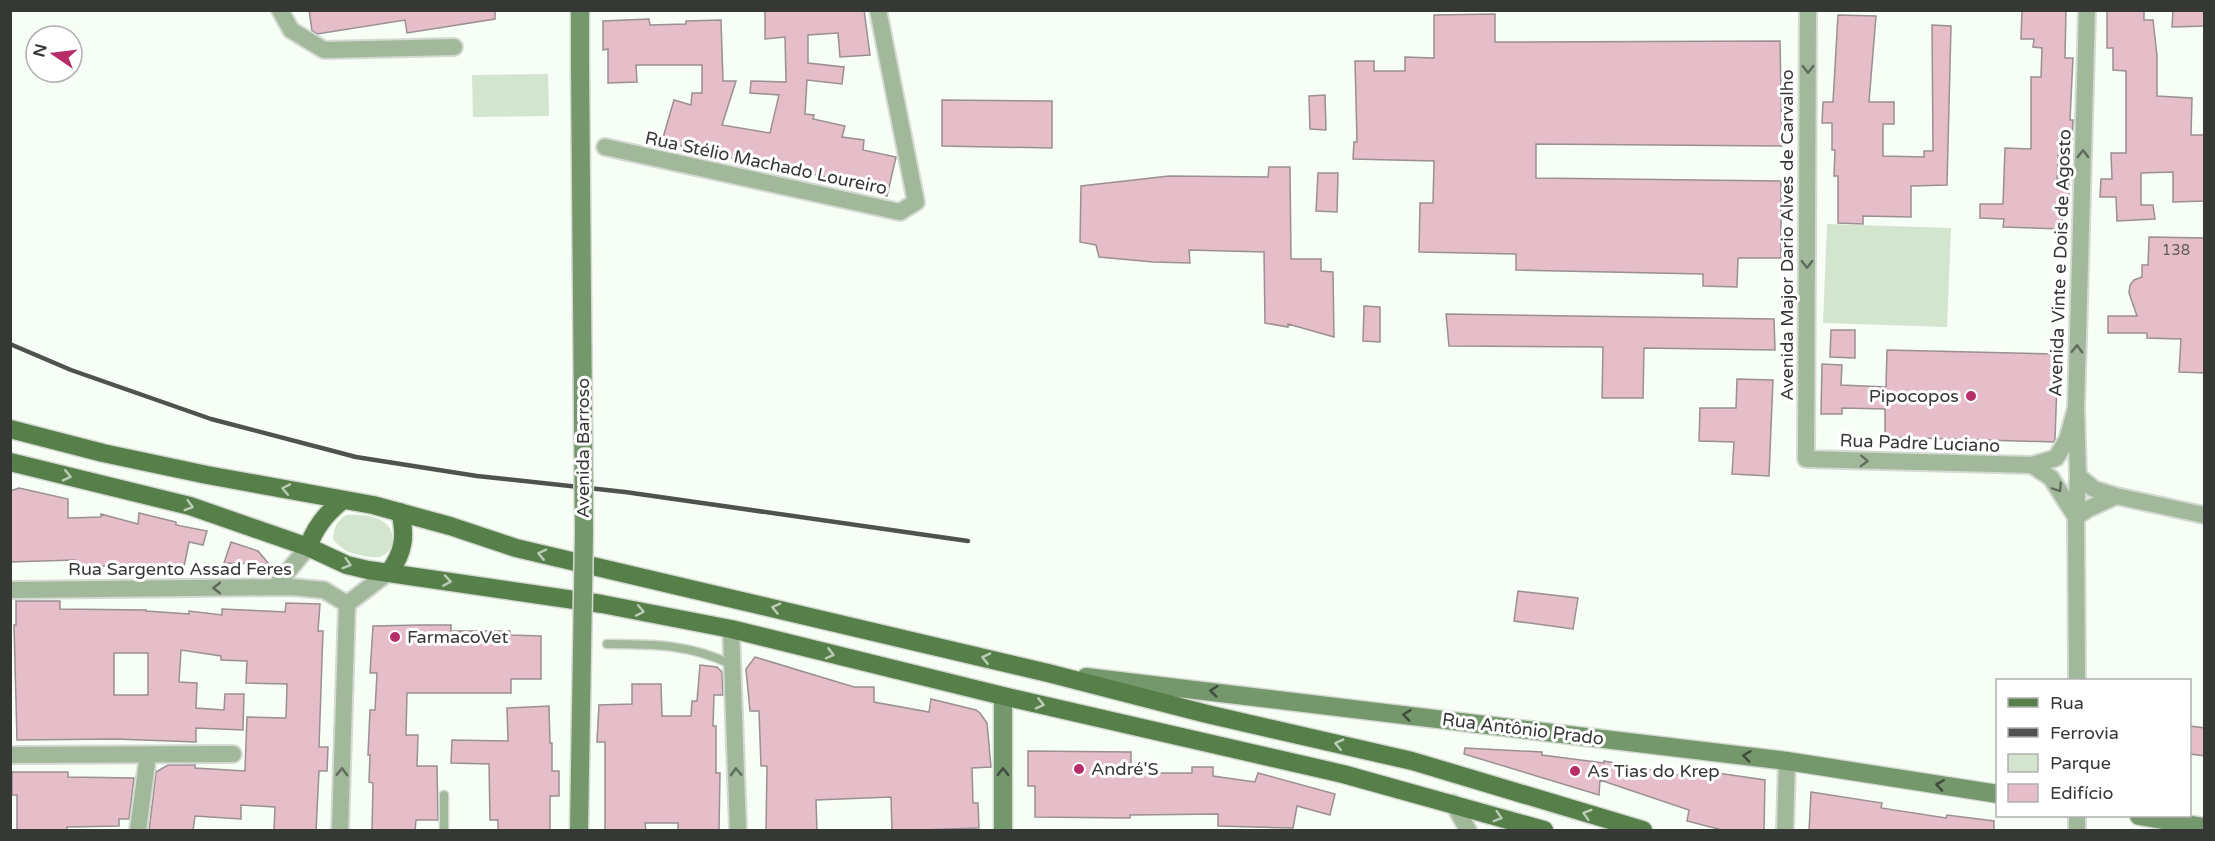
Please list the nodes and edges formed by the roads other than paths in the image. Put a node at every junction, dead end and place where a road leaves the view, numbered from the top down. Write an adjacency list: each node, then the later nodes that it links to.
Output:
1 (280, 10): 6 (street)
2 (580, 10): 39 (main road, Avenida Barroso, bridge)
3 (878, 10): 7 (street, Rua Stélio Machado Loureiro)
4 (1808, 10): 10 (street, Avenida Major Dario Alves de Carvalho, one-way to 10)
5 (2087, 10): 8 (street, Avenida Vinte e Dois de Agosto, one-way to 5)
6 (454, 47)
7 (605, 147)
8 (2076, 408): 12 (street, Rua Padre Luciano); 13 (street, Avenida Vinte e Dois de Agosto)
9 (10, 429): 15 (main road, one-way to 9)
10 (1806, 459): 12 (street, Rua Padre Luciano, one-way to 12)
11 (10, 462): 19 (main road, one-way to 19)
12 (2032, 465): 18 (street, one-way to 18)
13 (2078, 476): 14 (street); 18 (street, Avenida Vinte e Dois de Agosto)
14 (2116, 496): 17 (street); 18 (street)
15 (343, 500): 16 (main road); 19 (main road)
16 (399, 512): 20 (main road); 27 (main road, one-way to 16)
17 (2205, 515)
18 (2076, 517): 28 (street, Avenida Vinte e Dois de Agosto)
19 (308, 547): 20 (main road, one-way to 20); 21 (street)
20 (389, 572): 23 (street); 24 (main road, one-way to 24)
21 (275, 587): 22 (street, Rua Sargento Assad Feres, one-way to 22); 23 (street, Rua Sargento Assad Feres)
22 (10, 590)
23 (347, 604): 41 (street, one-way to 23)
24 (731, 629): 26 (street); 29 (main road, one-way to 29)
25 (608, 644): 26 (lane)
26 (732, 665): 43 (street, one-way to 26)
27 (1048, 672): 33 (main road, Rua Antônio Prado, one-way to 27); 47 (main road, one-way to 27)
28 (2076, 679)
29 (1003, 696): 36 (main road, one-way to 36); 44 (main road, one-way to 29)
30 (233, 754): 32 (street)
31 (10, 755): 32 (street)
32 (148, 755): 40 (street)
33 (1787, 761): 34 (main road, Rua Antônio Prado, one-way to 33); 48 (street)
34 (1996, 794)
35 (444, 795): 42 (lane)
36 (1453, 803): 45 (street); 46 (main road, one-way to 46)
37 (2145, 817): 38 (main road)
38 (2205, 827)
39 (579, 830)
40 (138, 831)
41 (340, 831)
42 (444, 831)
43 (738, 831)
44 (1003, 831)
45 (1468, 831)
46 (1544, 831)
47 (1643, 831)
48 (1785, 831)

